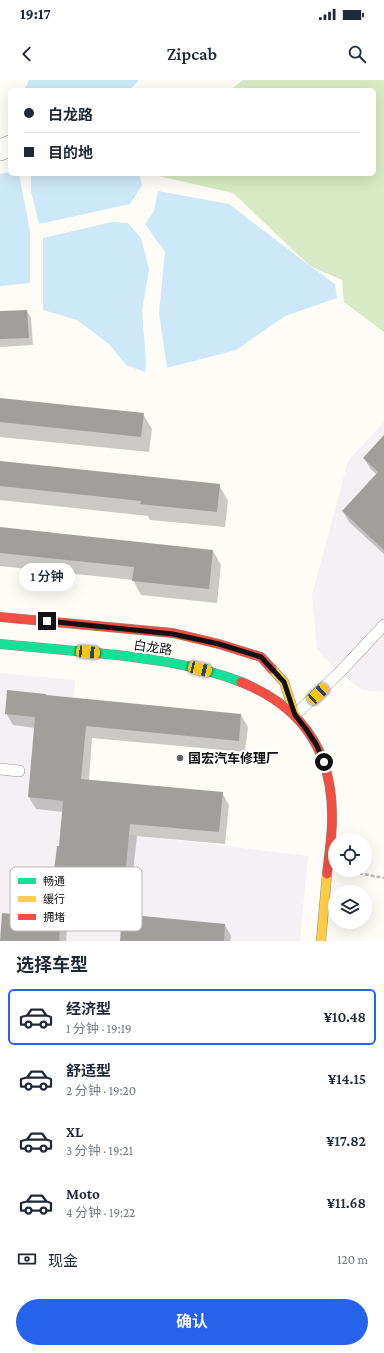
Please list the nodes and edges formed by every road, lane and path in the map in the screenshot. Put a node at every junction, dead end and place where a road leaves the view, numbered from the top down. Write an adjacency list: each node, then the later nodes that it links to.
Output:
1 (0, 616): 4 (street)
2 (384, 625): 4 (lane)
3 (0, 644): 4 (street, 白龙路)
4 (295, 715): 9 (street, 白龙路)
5 (0, 769): 6 (lane)
6 (19, 771)
7 (372, 876): 8 (path)
8 (384, 878)
9 (321, 941)

